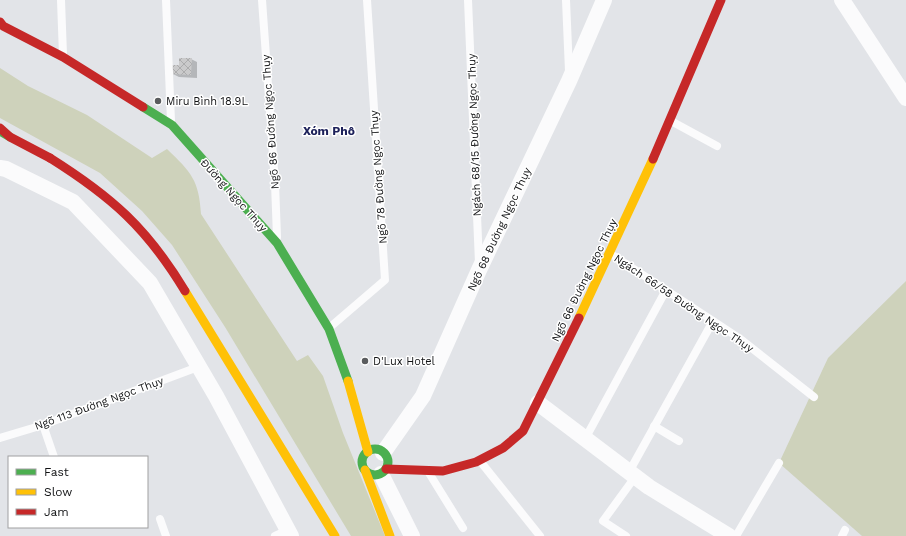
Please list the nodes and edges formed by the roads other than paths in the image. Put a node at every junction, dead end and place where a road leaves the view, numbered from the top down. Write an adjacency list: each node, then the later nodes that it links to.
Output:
1 (61, 0): 11 (lane)
2 (166, 0): 15 (lane)
3 (262, 0): 22 (lane, Ngõ 86 Đường Ngọc Thụy)
4 (367, 0): 27 (lane, Ngõ 78 Đường Ngọc Thụy)
5 (468, 0): 24 (lane, Ngách 68/15 Đường Ngọc Thụy)
6 (566, 0): 12 (lane)
7 (604, 0): 12 (street, Ngõ 68 Đường Ngọc Thụy)
8 (721, 0): 14 (street, Ngõ 66 Đường Ngọc Thụy)
9 (842, 0): 13 (street)
10 (0, 22): 11 (street, Đường Ngọc Thụy)
11 (63, 57): 15 (street, Đường Ngọc Thụy)
12 (570, 81): 24 (street, Ngõ 68 Đường Ngọc Thụy)
13 (906, 98)
14 (671, 121): 20 (lane); 23 (street, Ngõ 66 Đường Ngọc Thụy)
15 (172, 125): 22 (street, Đường Ngọc Thụy)
16 (0, 128): 19 (street)
17 (0, 132): 19 (street)
18 (0, 136): 19 (street)
19 (10, 137): 48 (street)
20 (717, 146)
21 (0, 168): 28 (street)
22 (277, 243): 27 (street, Đường Ngọc Thụy)
23 (610, 254): 25 (lane, Ngách 66/58 Đường Ngọc Thụy); 30 (street, Ngõ 66 Đường Ngọc Thụy)
24 (479, 270): 36 (street, Ngõ 68 Đường Ngọc Thụy)
25 (666, 290): 26 (lane, Ngách 66/58 Đường Ngọc Thụy); 34 (lane)
26 (713, 321): 29 (lane, Ngách 66/58 Đường Ngọc Thụy); 32 (lane)
27 (329, 329): 36 (street, Đường Ngọc Thụy)
28 (198, 367): 31 (lane, Ngõ 113 Đường Ngọc Thụy); 46 (street)
29 (814, 397)
30 (538, 404): 34 (street); 38 (street, Ngõ 66 Đường Ngọc Thụy)
31 (43, 425): 33 (lane, Ngõ 113 Đường Ngọc Thụy); 37 (lane)
32 (654, 426): 35 (lane); 43 (lane)
33 (0, 438)
34 (585, 439): 43 (street)
35 (679, 441)
36 (375, 452): 40 (street); 42 (street)
37 (54, 456)
38 (479, 461): 41 (street, Ngõ 66 Đường Ngọc Thụy); 51 (lane)
39 (779, 463): 54 (lane)
40 (365, 470): 42 (street); 49 (street)
41 (428, 470): 42 (street, Ngõ 66 Đường Ngọc Thụy); 45 (lane)
42 (383, 471): 50 (street)
43 (632, 474): 52 (lane); 53 (street)
44 (160, 518): 47 (lane)
45 (463, 528)
46 (285, 534)
47 (166, 536)
48 (335, 536)
49 (390, 536)
50 (412, 536)
51 (540, 536)
52 (626, 536)
53 (729, 536)
54 (736, 536)

